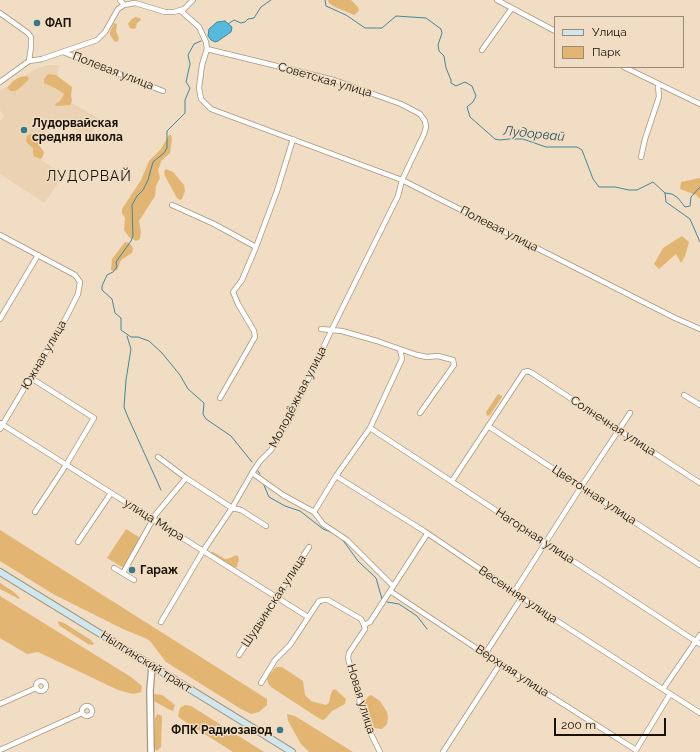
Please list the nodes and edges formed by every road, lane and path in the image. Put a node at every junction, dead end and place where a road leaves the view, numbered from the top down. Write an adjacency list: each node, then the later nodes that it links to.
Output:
1 (120, 0): 4 (street)
2 (193, 0): 6 (street)
3 (497, 0): 5 (street)
4 (124, 5): 6 (street); 11 (street)
5 (512, 8): 8 (street); 10 (street)
6 (181, 11): 9 (street)
7 (0, 13): 12 (street)
8 (554, 31)
9 (207, 49): 18 (street, Советская улица); 19 (street, Полевая улица)
10 (482, 50)
11 (63, 52): 12 (street); 16 (street, Полевая улица)
12 (28, 61): 14 (street)
13 (626, 68): 15 (street)
14 (0, 82)
15 (658, 85): 17 (street); 20 (street)
16 (163, 91)
17 (700, 104)
18 (424, 134): 21 (street, Молодёжная улица)
19 (293, 139): 21 (street, Полевая улица); 24 (street)
20 (641, 157)
21 (402, 180): 28 (street, Молодёжная улица); 29 (street, Полевая улица)
22 (172, 205): 24 (street)
23 (0, 235): 25 (street)
24 (256, 247): 33 (street)
25 (38, 255): 26 (street); 31 (street, Южная улица)
26 (0, 319)
27 (322, 328): 28 (street)
28 (332, 329): 30 (street); 43 (street, Молодёжная улица)
29 (700, 329)
30 (400, 349): 36 (street); 39 (street)
31 (31, 378): 37 (street, Южная улица); 42 (street)
32 (684, 395): 34 (street)
33 (220, 398)
34 (700, 405)
35 (630, 413): 40 (street)
36 (420, 414)
37 (1, 426): 42 (street, улица Мира)
38 (488, 426): 40 (street, Солнечная улица); 46 (street); 48 (street, Цветочная улица)
39 (370, 428): 44 (street); 46 (street, Нагорная улица)
40 (619, 430): 47 (street, Солнечная улица); 48 (street)
41 (158, 457): 45 (street)
42 (66, 465): 49 (street, улица Мира); 51 (street)
43 (252, 473): 50 (street, Молодёжная улица); 52 (street)
44 (336, 476): 52 (street); 55 (street, Весенняя улица)
45 (186, 478): 50 (street); 53 (street)
46 (452, 481): 57 (street, Нагорная улица)
47 (700, 483)
48 (581, 487): 57 (street); 60 (street, Цветочная улица)
49 (111, 493): 53 (street, улица Мира); 56 (street)
50 (232, 508): 54 (street); 59 (street, Молодёжная улица)
51 (35, 512)
52 (314, 512): 65 (street)
53 (153, 521): 59 (street, улица Мира); 63 (street)
54 (266, 526)
55 (427, 534): 65 (street); 67 (street, Весенняя улица)
56 (78, 542)
57 (545, 543): 67 (street); 74 (street, Нагорная улица)
58 (309, 547): 68 (street, Шудьинская улица)
59 (203, 551): 68 (street, улица Мира); 71 (street, Молодёжная улица)
60 (700, 565)
61 (114, 568): 63 (street)
62 (0, 572): 78 (main road, Нылгинский тракт)
63 (123, 572): 64 (street)
64 (134, 580)
65 (393, 586): 66 (street)
66 (390, 591): 72 (street); 75 (street, Верхняя улица)
67 (514, 592): 69 (street, Весенняя улица)
68 (276, 597): 70 (street, улица Мира); 76 (street, Шудьинская улица)
69 (522, 597): 75 (street); 81 (street, Весенняя улица)
70 (308, 617): 72 (street); 79 (street)
71 (161, 622)
72 (364, 624): 89 (street, Новая улица)
73 (700, 635): 74 (street)
74 (698, 642): 81 (street)
75 (485, 654): 77 (street, Верхняя улица)
76 (239, 655)
77 (500, 664): 82 (street, Верхняя улица); 90 (street)
78 (152, 666): 87 (street); 88 (main road, Нылгинский тракт)
79 (261, 683)
80 (36, 688): 83 (street)
81 (663, 689): 82 (street, Весенняя улица)
82 (670, 694): 85 (street, Весенняя улица)
83 (0, 704)
84 (82, 713): 86 (street)
85 (700, 713)
86 (0, 750)
87 (152, 752)
88 (292, 752)
89 (380, 752)
90 (443, 752)

